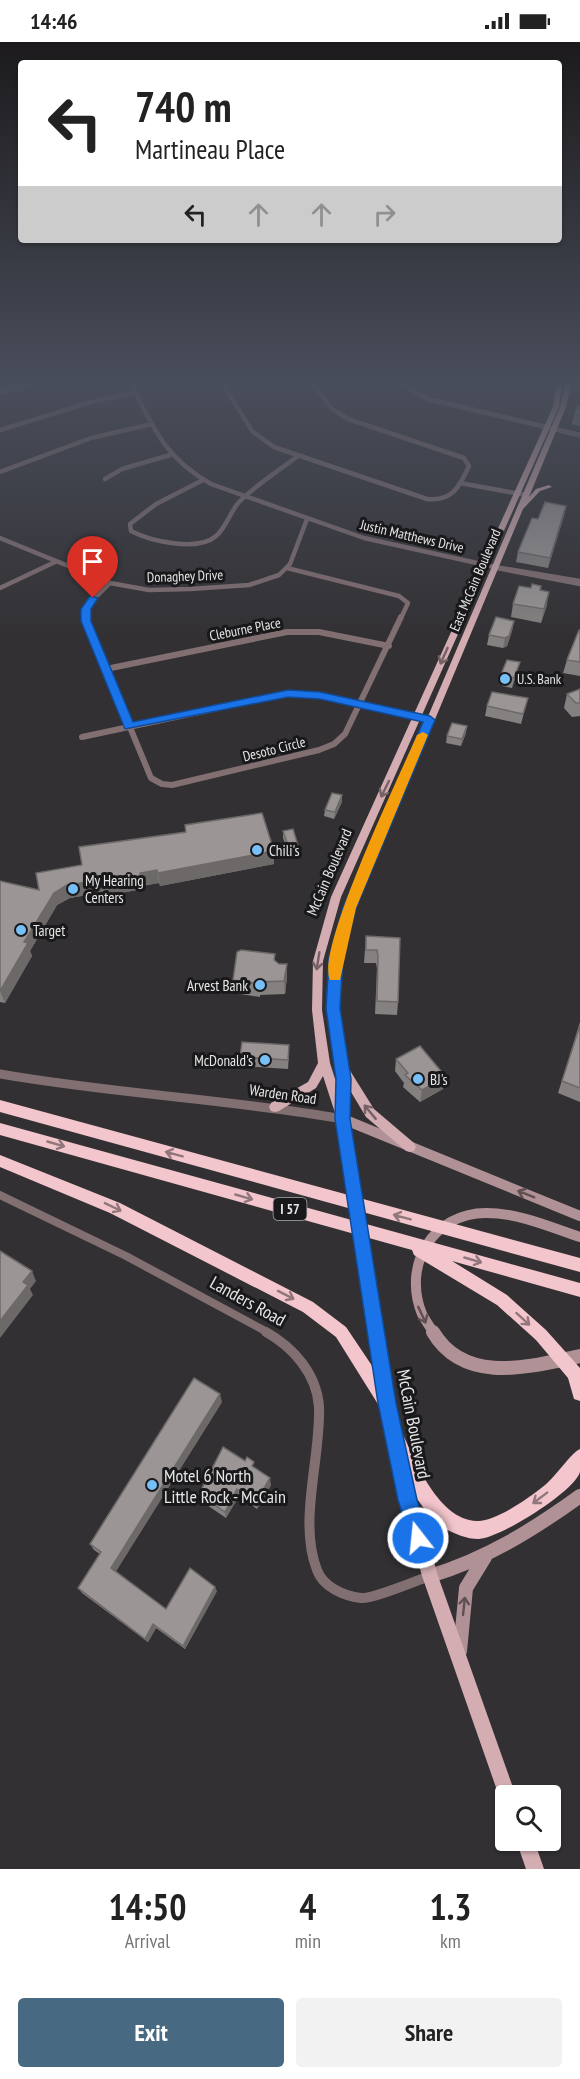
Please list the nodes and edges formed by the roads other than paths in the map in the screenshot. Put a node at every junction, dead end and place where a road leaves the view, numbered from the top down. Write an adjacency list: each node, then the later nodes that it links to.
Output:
1 (122, 469): 8 (street)
2 (188, 469): 9 (street, Justin Matthews Drive)
3 (281, 469): 14 (street)
4 (339, 469): 10 (street)
5 (467, 469): 10 (street)
6 (527, 469): 12 (main road, East McCain Boulevard)
7 (536, 469): 13 (main road, East McCain Boulevard)
8 (105, 479)
9 (202, 480): 14 (street, Justin Matthews Drive); 14 (street)
10 (461, 482): 12 (street)
11 (549, 487): 15 (main road)
12 (517, 491): 13 (street); 19 (main road, East McCain Boulevard)
13 (526, 493): 15 (main road, East McCain Boulevard)
14 (246, 497): 16 (street, Justin Matthews Drive)
15 (518, 512): 20 (main road, East McCain Boulevard)
16 (307, 519): 19 (street, Justin Matthews Drive); 21 (street)
17 (0, 538): 18 (street, Donaghey Drive)
18 (55, 562): 22 (street, Donaghey Drive); 24 (street)
19 (485, 565): 20 (street, Justin Matthews Drive); 28 (main road, East McCain Boulevard, one-way to 28)
20 (495, 567): 23 (street, Justin Matthews Drive); 29 (main road, East McCain Boulevard)
21 (287, 568): 22 (street, Donaghey Drive); 25 (street, Desoto Circle)
22 (110, 583): 26 (street, Desoto Circle)
23 (580, 583)
24 (0, 588)
25 (389, 646): 26 (street, Cleburne Place); 27 (street, Desoto Circle)
26 (106, 669): 30 (street, Desoto Circle)
27 (360, 704): 28 (street); 30 (street); 30 (street, Desoto Circle)
28 (418, 717): 29 (street); 32 (main road, McCain Boulevard, one-way to 32)
29 (430, 720): 33 (main road, McCain Boulevard)
30 (129, 726): 31 (street)
31 (82, 737)
32 (324, 1063): 36 (main road); 37 (main road, McCain Boulevard)
33 (342, 1066): 37 (main road, McCain Boulevard); 39 (main road, one-way to 33)
34 (0, 1074): 36 (street, Warden Road)
35 (0, 1106): 45 (highway, I 57, one-way to 35)
36 (275, 1107): 37 (street, Warden Road)
37 (343, 1119): 39 (main road, Warden Road); 50 (main road, McCain Boulevard)
38 (0, 1129): 44 (highway, I 57, one-way to 44)
39 (410, 1147): 42 (main road, Warden Road, one-way to 39)
40 (0, 1161): 50 (highway, one-way to 50)
41 (0, 1195): 55 (street, Landers Road)
42 (580, 1216)
43 (580, 1237): 47 (main road, one-way to 47)
44 (404, 1241): 46 (highway, I 57, one-way to 46); 48 (highway, one-way to 48)
45 (580, 1265)
46 (580, 1290)
47 (580, 1356)
48 (578, 1377): 49 (highway)
49 (580, 1393)
50 (387, 1403): 51 (main road, McCain Boulevard)
51 (391, 1427): 52 (highway, one-way to 51); 55 (main road, McCain Boulevard)
52 (580, 1457)
53 (580, 1496): 54 (main road, Landers Road)
54 (486, 1556): 55 (main road, Landers Road); 56 (main road, one-way to 54)
55 (430, 1576): 56 (main road, McCain Boulevard)
56 (459, 1662): 57 (main road, McCain Boulevard)
57 (504, 1785)
58 (529, 1851): 59 (main road)
59 (535, 1869)

